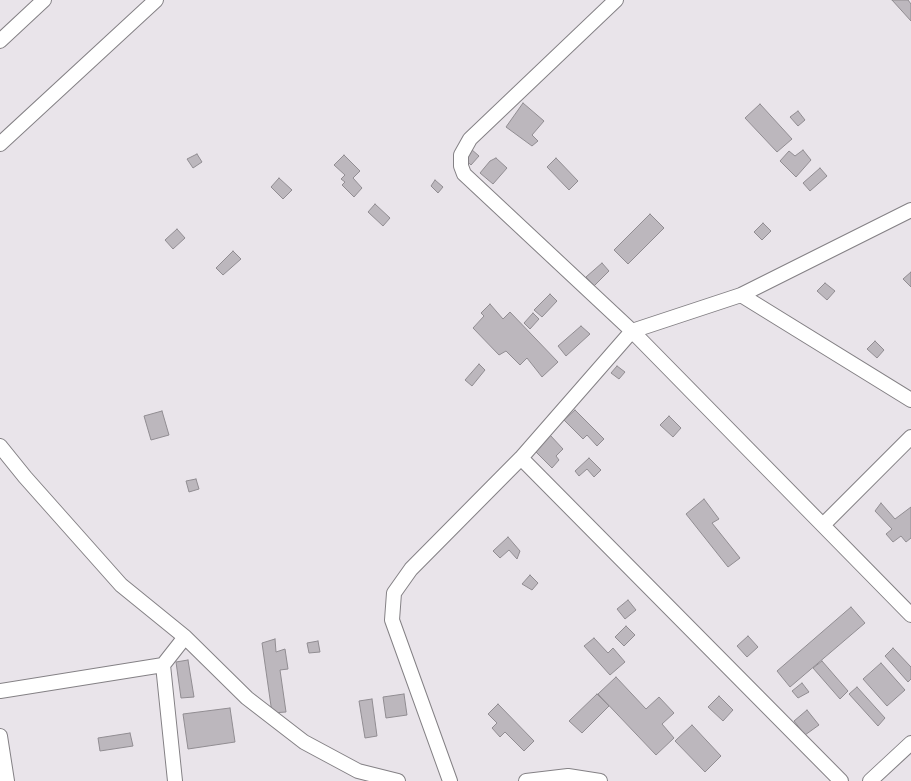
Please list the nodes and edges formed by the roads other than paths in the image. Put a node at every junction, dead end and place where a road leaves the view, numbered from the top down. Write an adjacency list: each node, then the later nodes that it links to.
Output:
1 (44, 0): 4 (street)
2 (156, 0): 5 (street)
3 (616, 0): 8 (street)
4 (0, 41)
5 (0, 144)
6 (911, 210): 7 (street)
7 (741, 295): 8 (street); 9 (street)
8 (632, 331): 12 (street); 13 (street)
9 (911, 400)
10 (911, 437): 13 (street)
11 (0, 446): 15 (street)
12 (521, 458): 23 (street); 26 (street)
13 (823, 525): 14 (street)
14 (911, 614)
15 (185, 637): 16 (street); 22 (street)
16 (162, 665): 17 (street); 21 (street)
17 (0, 691)
18 (0, 736): 20 (street)
19 (911, 743): 27 (street)
20 (7, 781)
21 (175, 781)
22 (398, 781)
23 (450, 781)
24 (526, 781): 25 (street)
25 (600, 781)
26 (841, 781)
27 (870, 781)

